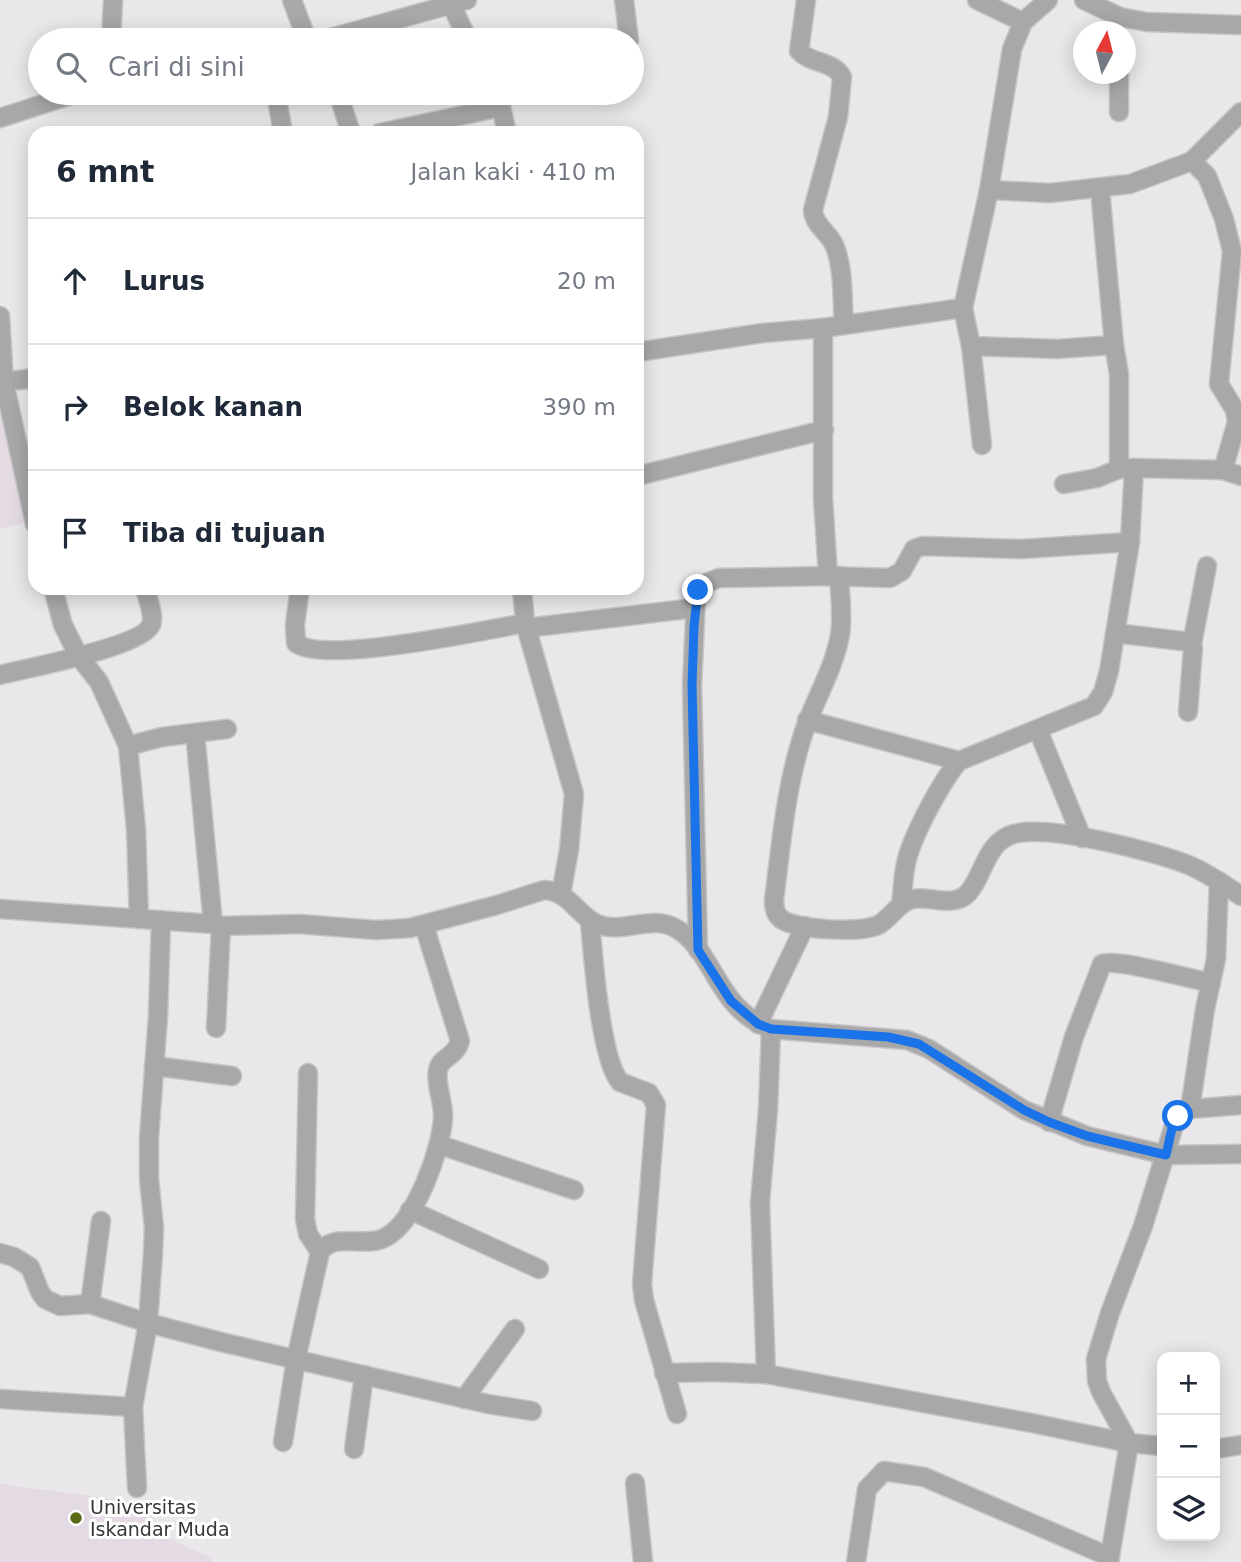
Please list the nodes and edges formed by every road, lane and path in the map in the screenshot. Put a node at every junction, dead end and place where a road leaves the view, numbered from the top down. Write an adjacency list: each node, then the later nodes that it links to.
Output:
1 (113, 0): 13 (street)
2 (292, 0): 14 (street)
3 (624, 0): 17 (street)
4 (806, 0): 36 (street)
5 (977, 0): 10 (street)
6 (1048, 0): 10 (street)
7 (1084, 0): 9 (street)
8 (446, 3): 15 (street); 16 (street)
9 (1116, 21)
10 (1023, 22): 33 (street)
11 (1136, 23): 12 (street)
12 (1241, 25)
13 (112, 28)
14 (302, 28)
15 (363, 28)
16 (461, 28)
17 (628, 28)
18 (1119, 84): 24 (street)
19 (41, 105): 26 (street)
20 (278, 105): 27 (street)
21 (342, 105): 28 (street)
22 (479, 105): 29 (street)
23 (499, 105): 30 (street)
24 (1119, 112)
25 (1241, 112): 31 (street)
26 (0, 118)
27 (282, 126)
28 (349, 126)
29 (405, 126)
30 (505, 126)
31 (1192, 161): 32 (street); 37 (street)
32 (1101, 189): 33 (street); 39 (street)
33 (989, 190): 34 (street)
34 (963, 308): 36 (street); 40 (street)
35 (0, 316): 43 (street)
36 (844, 325): 38 (street)
37 (1233, 327): 47 (street)
38 (823, 328): 41 (street); 44 (street)
39 (1114, 345): 40 (street); 46 (street)
40 (971, 346): 45 (street)
41 (644, 351)
42 (28, 378): 43 (street)
43 (2, 383): 51 (street)
44 (824, 430): 48 (street); 54 (street)
45 (982, 444)
46 (1127, 468): 47 (street); 50 (street); 52 (street)
47 (1223, 470): 49 (street)
48 (644, 474)
49 (1241, 476)
50 (1064, 484)
51 (28, 494)
52 (1129, 542): 54 (street); 61 (street)
53 (1207, 566): 62 (street)
54 (833, 576): 59 (street); 66 (street)
55 (54, 595): 63 (street)
56 (147, 595): 63 (street)
57 (299, 595): 60 (street)
58 (523, 595): 60 (street)
59 (695, 608): 60 (street); 84 (street)
60 (525, 626): 74 (street)
61 (1115, 633): 62 (street); 68 (street)
62 (1192, 644): 65 (street)
63 (78, 655): 64 (street); 70 (street)
64 (0, 675)
65 (1188, 712)
66 (807, 720): 71 (street); 83 (street)
67 (227, 729): 69 (street)
68 (1038, 730): 71 (street); 72 (street)
69 (195, 733): 70 (street); 81 (street)
70 (128, 746): 78 (street)
71 (959, 761): 76 (street)
72 (1082, 838): 73 (street); 76 (street)
73 (1219, 881): 75 (street); 85 (street)
74 (561, 894): 80 (street); 82 (street)
75 (1241, 896)
76 (901, 904): 83 (street)
77 (0, 909): 78 (street)
78 (139, 919): 79 (street)
79 (161, 920): 81 (street); 88 (street)
80 (590, 921): 84 (street); 107 (street)
81 (217, 925): 82 (street); 87 (street)
82 (424, 925): 94 (street)
83 (805, 926): 86 (street)
84 (698, 950): 86 (street)
85 (1211, 983): 92 (street); 93 (street)
86 (764, 1027): 93 (street); 108 (street)
87 (216, 1028)
88 (154, 1066): 90 (street); 104 (street)
89 (308, 1073): 100 (street)
90 (232, 1076)
91 (1241, 1105): 92 (street)
92 (1190, 1109): 96 (street)
93 (1049, 1122): 96 (street)
94 (440, 1145): 97 (street); 98 (street)
95 (1241, 1154): 96 (street)
96 (1166, 1155): 116 (street)
97 (574, 1189)
98 (410, 1210): 100 (street); 102 (street)
99 (101, 1221): 103 (street)
100 (320, 1252): 106 (street)
101 (0, 1253): 103 (street)
102 (539, 1269)
103 (90, 1304): 104 (street)
104 (148, 1323): 106 (street); 112 (street)
105 (515, 1329): 111 (street)
106 (296, 1359): 109 (street); 115 (street)
107 (664, 1373): 108 (street); 114 (street)
108 (766, 1374): 116 (street)
109 (364, 1375): 111 (street); 120 (street)
110 (0, 1399): 112 (street)
111 (464, 1399): 113 (street)
112 (134, 1407): 122 (street)
113 (533, 1412)
114 (677, 1414)
115 (283, 1441)
116 (1129, 1443): 118 (street); 123 (street)
117 (1241, 1445): 119 (street)
118 (1157, 1446)
119 (1220, 1448)
120 (355, 1449)
121 (635, 1483): 124 (street)
122 (137, 1488)
123 (1109, 1559): 125 (street)
124 (643, 1562)
125 (856, 1562)

